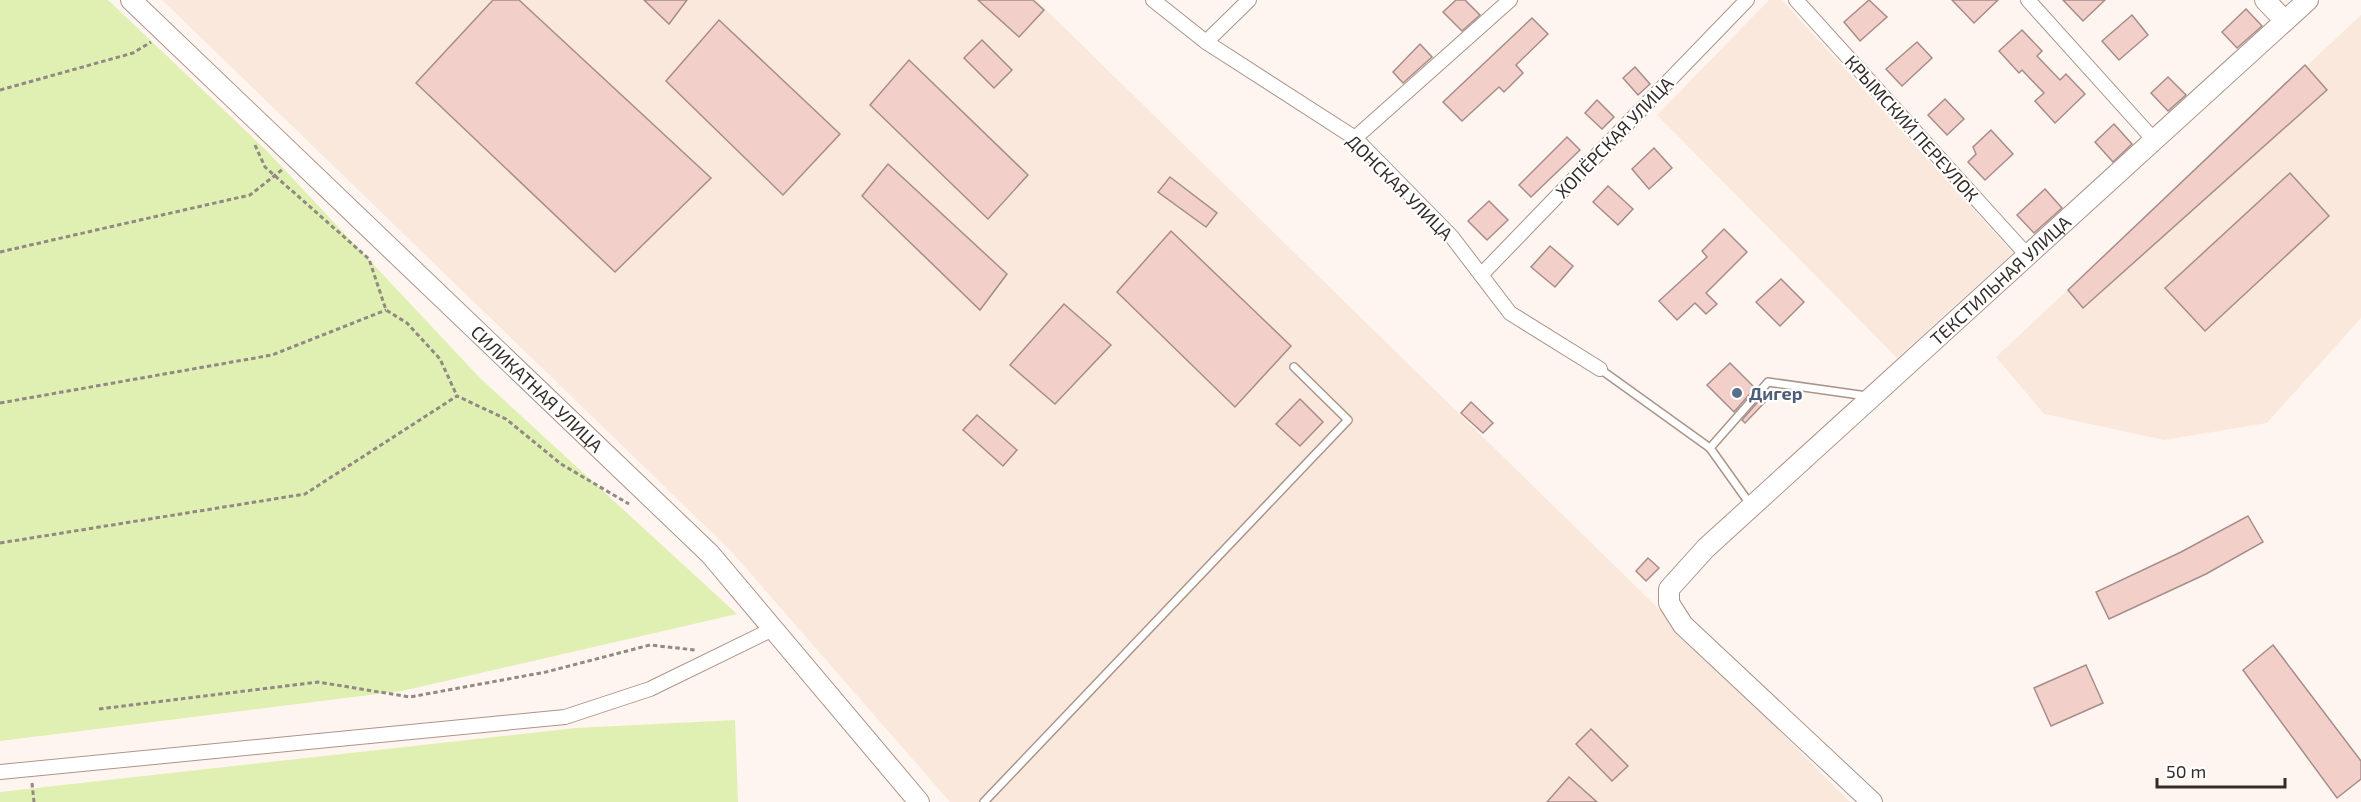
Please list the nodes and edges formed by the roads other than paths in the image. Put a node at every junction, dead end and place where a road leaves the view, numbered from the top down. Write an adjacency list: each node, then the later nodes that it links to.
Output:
1 (130, 0): 21 (street, СИЛИКАТНАЯ УЛИЦА)
2 (1153, 0): 11 (street, ДОНСКАЯ УЛИЦА)
3 (1249, 0): 11 (street)
4 (1510, 0): 12 (street)
5 (1747, 0): 15 (street, ХОПЁРСКАЯ УЛИЦА)
6 (1796, 0): 14 (street, КРЫМСКИЙ ПЕРЕУЛОК)
7 (2028, 0): 13 (street)
8 (2265, 0): 10 (street)
9 (2308, 0): 10 (street, ТЕКСТИЛЬНАЯ УЛИЦА)
10 (2285, 21): 13 (street, ТЕКСТИЛЬНАЯ УЛИЦА)
11 (1206, 42): 12 (street, ДОНСКАЯ УЛИЦА)
12 (1355, 138): 15 (street, ДОНСКАЯ УЛИЦА)
13 (2154, 140): 14 (street, ТЕКСТИЛЬНАЯ УЛИЦА)
14 (2027, 255): 18 (street, ТЕКСТИЛЬНАЯ УЛИЦА)
15 (1481, 275): 17 (street, ДОНСКАЯ УЛИЦА)
16 (1294, 366): 24 (lane)
17 (1600, 369): 19 (lane)
18 (1872, 396): 19 (lane); 20 (street, ТЕКСТИЛЬНАЯ УЛИЦА)
19 (1710, 448): 20 (lane)
20 (1752, 506): 25 (street, ТЕКСТИЛЬНАЯ УЛИЦА)
21 (773, 629): 22 (street); 23 (street, СИЛИКАТНАЯ УЛИЦА)
22 (0, 772)
23 (920, 802)
24 (984, 802)
25 (1872, 802)

